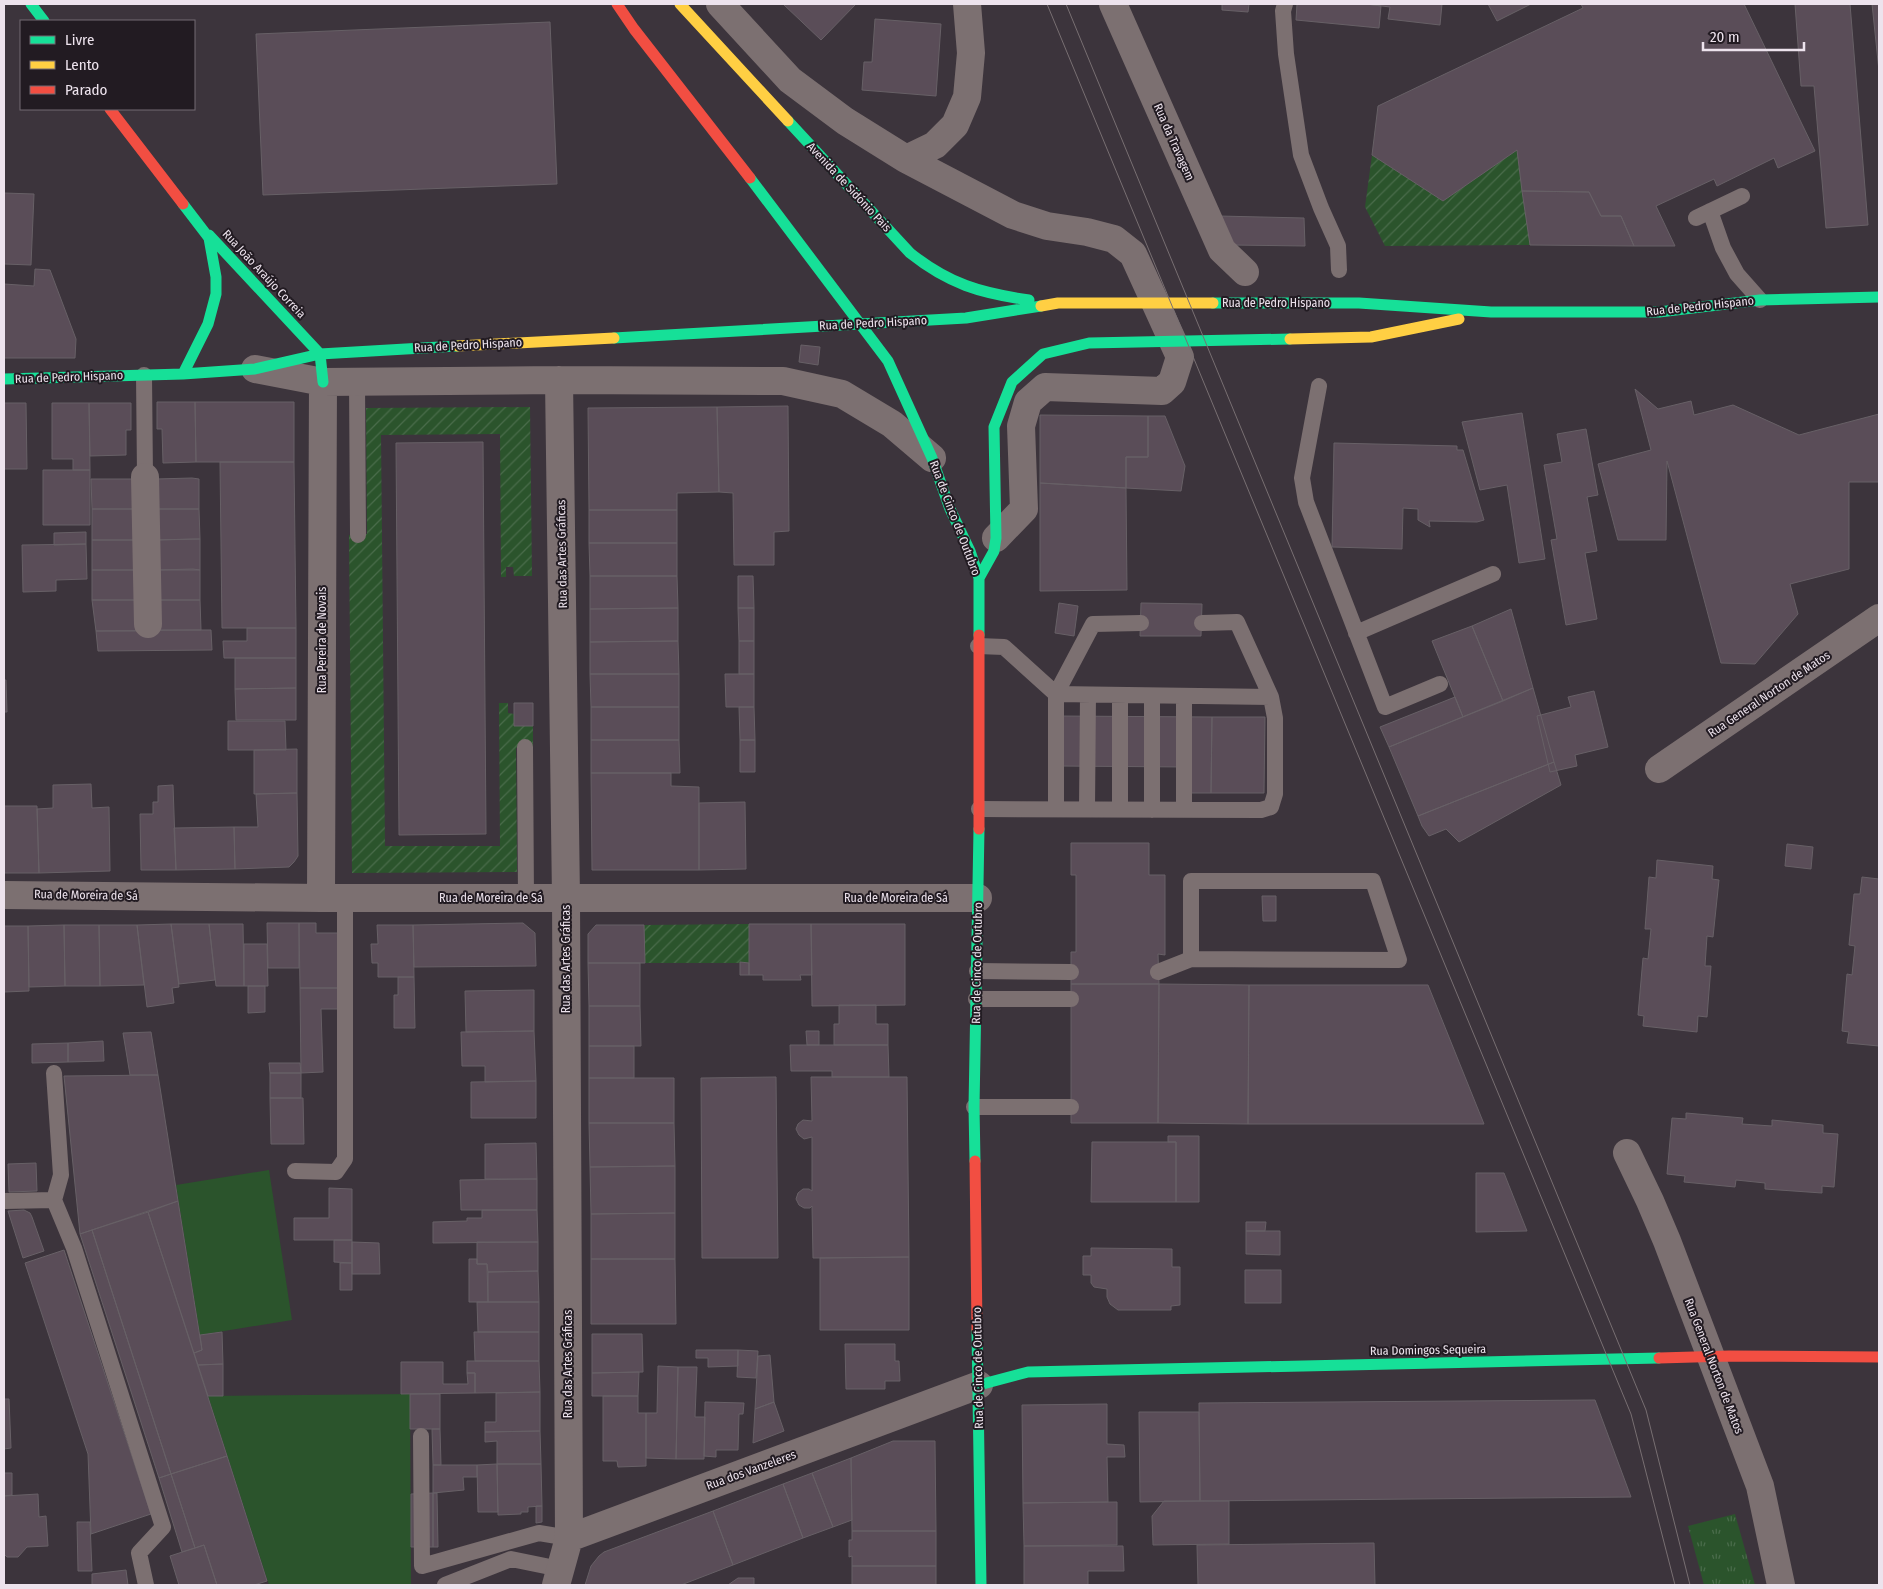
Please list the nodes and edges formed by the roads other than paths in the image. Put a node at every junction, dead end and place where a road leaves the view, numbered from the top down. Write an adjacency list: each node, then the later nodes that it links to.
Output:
1 (31, 4): 8 (main road)
2 (618, 4): 28 (main road, Rua de Cinco de Outubro)
3 (680, 4): 17 (main road, Avenida de Sidónio Pais)
4 (720, 4): 10 (street)
5 (967, 4): 10 (street)
6 (1113, 4): 14 (street, Rua da Travagem)
7 (1284, 4): 13 (lane)
8 (43, 20)
9 (111, 110): 12 (main road, Rua João Araújo Correia)
10 (906, 159): 31 (street)
11 (1742, 196): 16 (lane)
12 (189, 213): 19 (main road, Rua João Araújo Correia); 21 (main road, Rua João Araújo Correia)
13 (1339, 270)
14 (1245, 272)
15 (1879, 297): 16 (main road, Rua de Pedro Hispano)
16 (1760, 300): 18 (main road, Rua de Pedro Hispano)
17 (1058, 303): 18 (main road, Rua de Pedro Hispano); 19 (main road, Rua de Pedro Hispano)
18 (1491, 312): 31 (main road, Rua de Pedro Hispano)
19 (320, 354): 20 (main road, Rua de Pedro Hispano); 26 (main road)
20 (255, 368): 21 (main road, Rua de Pedro Hispano); 26 (street, Rua de Pedro Hispano)
21 (183, 374): 22 (main road, Rua de Pedro Hispano)
22 (144, 375): 23 (main road, Rua de Pedro Hispano); 29 (lane)
23 (4, 379)
24 (559, 380): 25 (street, Rua de Pedro Hispano); 28 (street, Rua de Pedro Hispano); 58 (street, Rua das Artes Gráficas)
25 (357, 381): 26 (street, Rua de Pedro Hispano); 30 (lane)
26 (323, 382): 56 (street, Rua Pereira de Novais)
27 (1319, 386): 38 (lane)
28 (932, 458): 33 (main road, Rua de Cinco de Outubro)
29 (145, 477): 37 (street)
30 (358, 535)
31 (996, 538): 33 (main road, Rua de Pedro Hispano)
32 (1493, 574): 38 (lane)
33 (979, 578): 39 (main road, Rua de Cinco de Outubro)
34 (1879, 618): 48 (street, Rua General Norton de Matos)
35 (1141, 623): 41 (lane)
36 (1202, 623): 46 (lane)
37 (148, 624)
38 (1356, 632): 40 (lane)
39 (978, 646): 41 (lane); 49 (main road, Rua de Cinco de Outubro)
40 (1440, 684)
41 (1056, 694): 42 (lane); 50 (lane)
42 (1088, 695): 43 (lane); 51 (lane)
43 (1120, 695): 44 (lane); 52 (lane)
44 (1152, 696): 45 (lane); 53 (lane)
45 (1184, 697): 46 (lane); 54 (lane)
46 (1271, 698): 54 (lane)
47 (524, 747): 57 (lane)
48 (1659, 769)
49 (979, 809): 50 (lane); 59 (main road, Rua de Cinco de Outubro)
50 (1056, 809): 51 (lane)
51 (1088, 809): 52 (lane)
52 (1120, 809): 53 (lane)
53 (1152, 810): 54 (lane)
54 (1184, 810)
55 (4, 895): 56 (street, Rua de Moreira de Sá)
56 (333, 898): 57 (street, Rua de Moreira de Sá); 70 (lane)
57 (526, 898): 58 (street, Rua de Moreira de Sá)
58 (566, 898): 59 (street, Rua de Moreira de Sá); 76 (street, Rua das Artes Gráficas)
59 (978, 898): 61 (main road, Rua de Cinco de Outubro)
60 (1191, 959): 60 (lane); 63 (lane)
61 (977, 972): 62 (lane); 64 (main road, Rua de Cinco de Outubro)
62 (1071, 972)
63 (1158, 972)
64 (976, 999): 65 (lane); 67 (main road, Rua de Cinco de Outubro)
65 (1071, 1000)
66 (54, 1073): 71 (lane)
67 (974, 1107): 68 (lane); 74 (main road, Rua de Cinco de Outubro)
68 (1071, 1107)
69 (1627, 1153): 81 (street, Rua General Norton de Matos)
70 (295, 1171)
71 (54, 1200): 72 (lane); 78 (lane)
72 (4, 1201)
73 (1879, 1357): 74 (main road, Rua Domingos Sequeira)
74 (979, 1385): 76 (street, Rua dos Vanzeleres); 80 (main road, Rua de Cinco de Outubro)
75 (421, 1436): 76 (lane)
76 (569, 1538): 77 (street)
77 (558, 1577): 79 (lane)
78 (146, 1585)
79 (445, 1585)
80 (981, 1585)
81 (1781, 1585)

